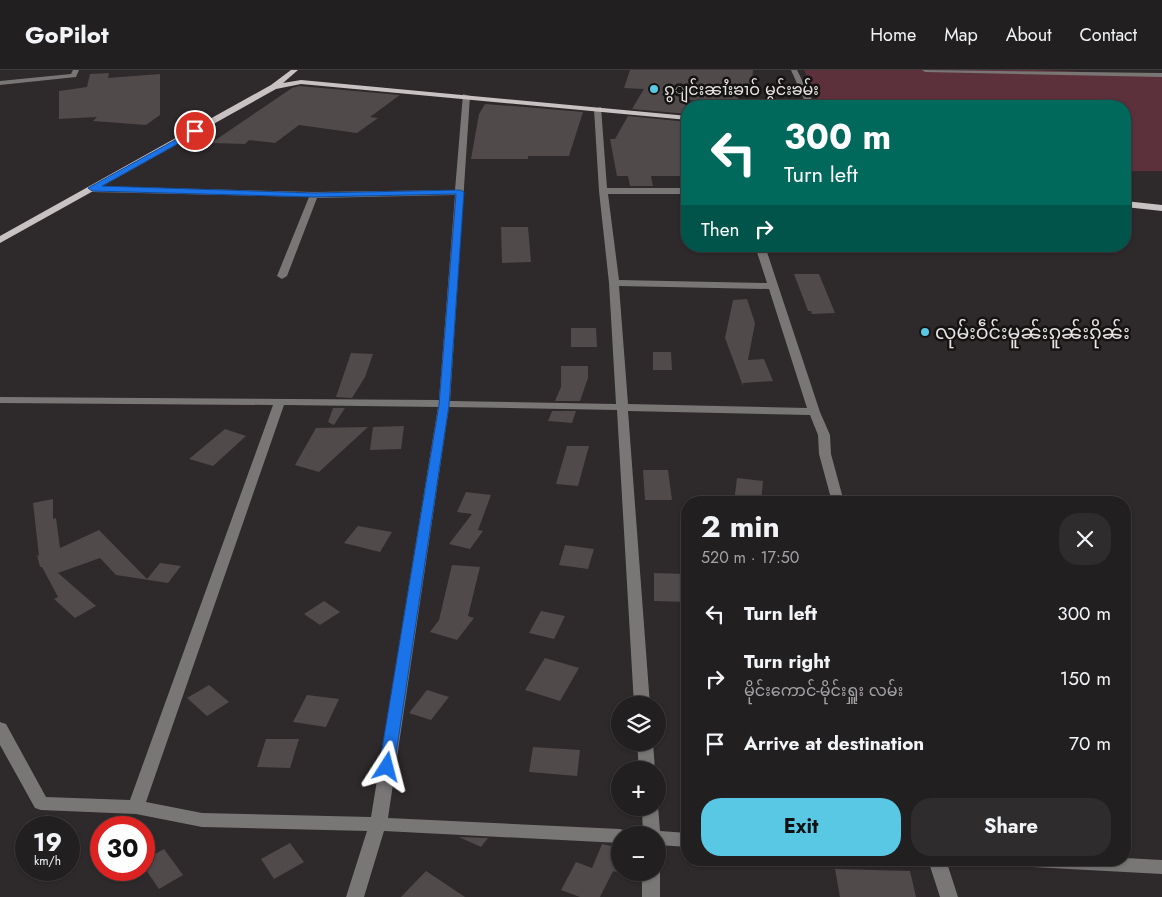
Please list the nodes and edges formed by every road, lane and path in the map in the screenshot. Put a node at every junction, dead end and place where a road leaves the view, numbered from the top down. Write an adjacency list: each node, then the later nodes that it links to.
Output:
1 (76, 70): 8 (street)
2 (794, 70): 11 (street)
3 (925, 70): 4 (street)
4 (998, 71): 6 (street)
5 (292, 72): 7 (main road); 9 (main road)
6 (1162, 75)
7 (301, 82): 9 (main road); 10 (main road)
8 (0, 83)
9 (274, 87): 14 (main road)
10 (466, 96): 12 (main road); 17 (street)
11 (808, 100)
12 (598, 109): 13 (main road); 15 (street)
13 (681, 117)
14 (92, 188): 18 (street); 21 (main road)
15 (603, 190): 16 (street); 24 (street)
16 (681, 191)
17 (460, 192): 18 (street); 28 (street)
18 (314, 195): 23 (street)
19 (1131, 205): 20 (main road)
20 (1162, 208)
21 (0, 240)
22 (762, 252): 25 (street)
23 (282, 276)
24 (614, 283): 25 (street); 29 (street)
25 (773, 286): 30 (street)
26 (0, 400): 27 (street)
27 (280, 401): 28 (street); 34 (street)
28 (444, 405): 29 (street); 35 (street)
29 (621, 407): 30 (street); 32 (street)
30 (814, 412): 31 (street)
31 (836, 496)
32 (641, 696)
33 (0, 728): 34 (street)
34 (136, 807): 35 (street)
35 (378, 824): 36 (street); 43 (street)
36 (611, 836)
37 (666, 839): 38 (street)
38 (681, 840)
39 (1131, 865): 41 (street)
40 (939, 866): 45 (street)
41 (1162, 867)
42 (651, 881): 44 (street)
43 (355, 897)
44 (651, 897)
45 (949, 897)

